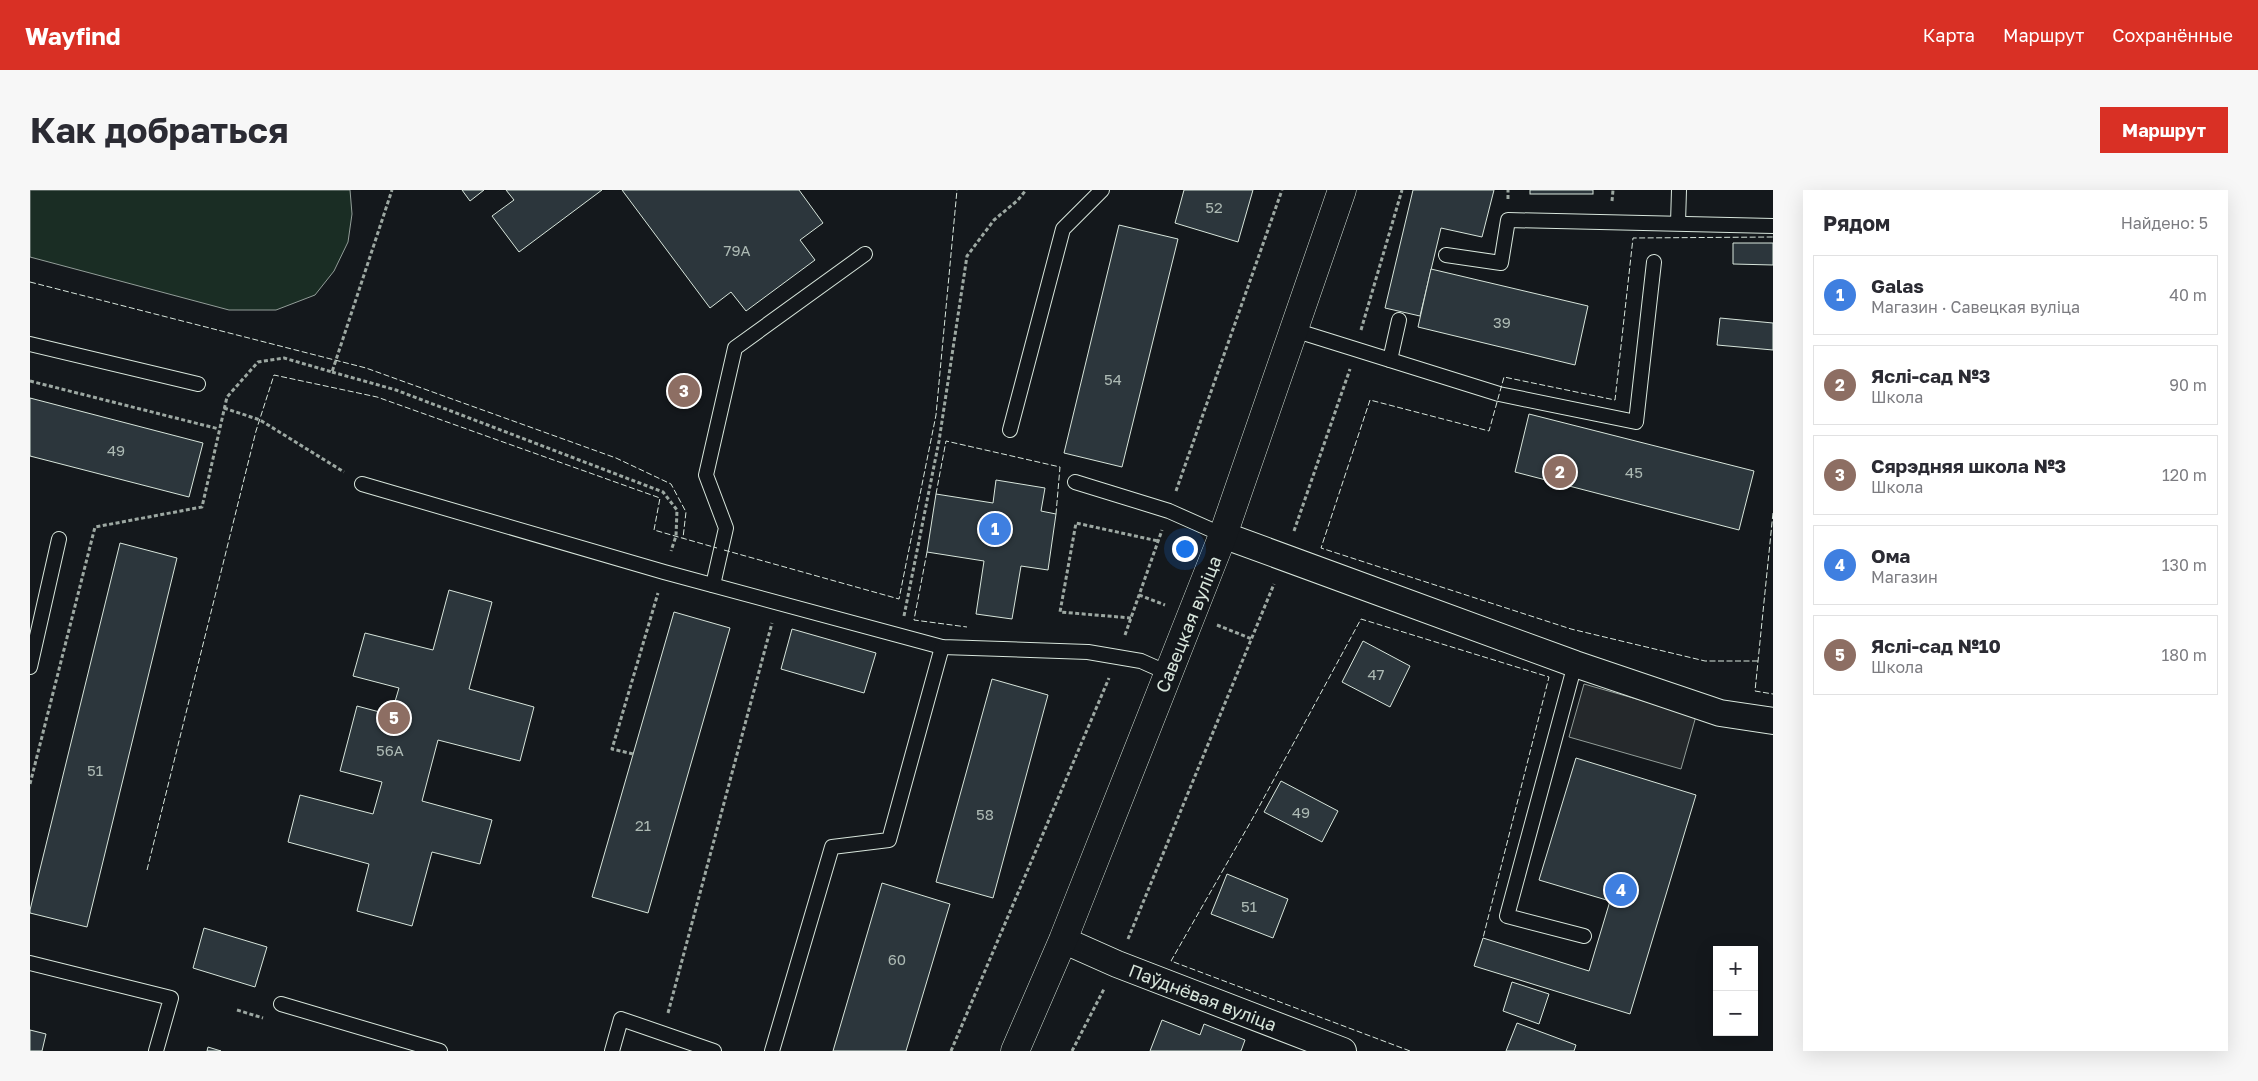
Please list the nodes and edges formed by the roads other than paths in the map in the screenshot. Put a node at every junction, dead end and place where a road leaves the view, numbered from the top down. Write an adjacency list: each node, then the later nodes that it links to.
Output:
1 (1102, 190): 14 (lane)
2 (1342, 190): 10 (street, Савецкая вуліца)
3 (1679, 190): 4 (lane)
4 (1678, 223): 5 (lane); 7 (lane)
5 (1773, 226)
6 (866, 254): 19 (lane)
7 (1446, 255)
8 (1654, 262): 12 (lane)
9 (1399, 320): 12 (lane)
10 (1294, 330): 12 (lane); 17 (street, Савецкая вуліца)
11 (30, 344): 13 (lane)
12 (1390, 360)
13 (198, 384)
14 (1010, 430)
15 (1075, 482): 17 (lane)
16 (362, 484): 19 (lane)
17 (1223, 535): 21 (street); 23 (street, Савецкая вуліца)
18 (59, 539): 22 (lane)
19 (713, 585): 20 (lane)
20 (942, 647): 23 (lane); 33 (lane)
21 (1575, 664): 24 (street); 25 (lane)
22 (30, 666)
23 (1168, 673): 26 (street, Савецкая вуліца)
24 (1773, 721)
25 (1584, 936)
26 (1063, 940): 34 (street, Савецкая вуліца); 35 (street, Паўднёвая вуліца)
27 (30, 963): 29 (lane)
28 (281, 1004): 30 (lane)
29 (156, 1051)
30 (440, 1051)
31 (612, 1051): 32 (lane)
32 (714, 1051)
33 (772, 1051)
34 (1015, 1051)
35 (1343, 1051)

